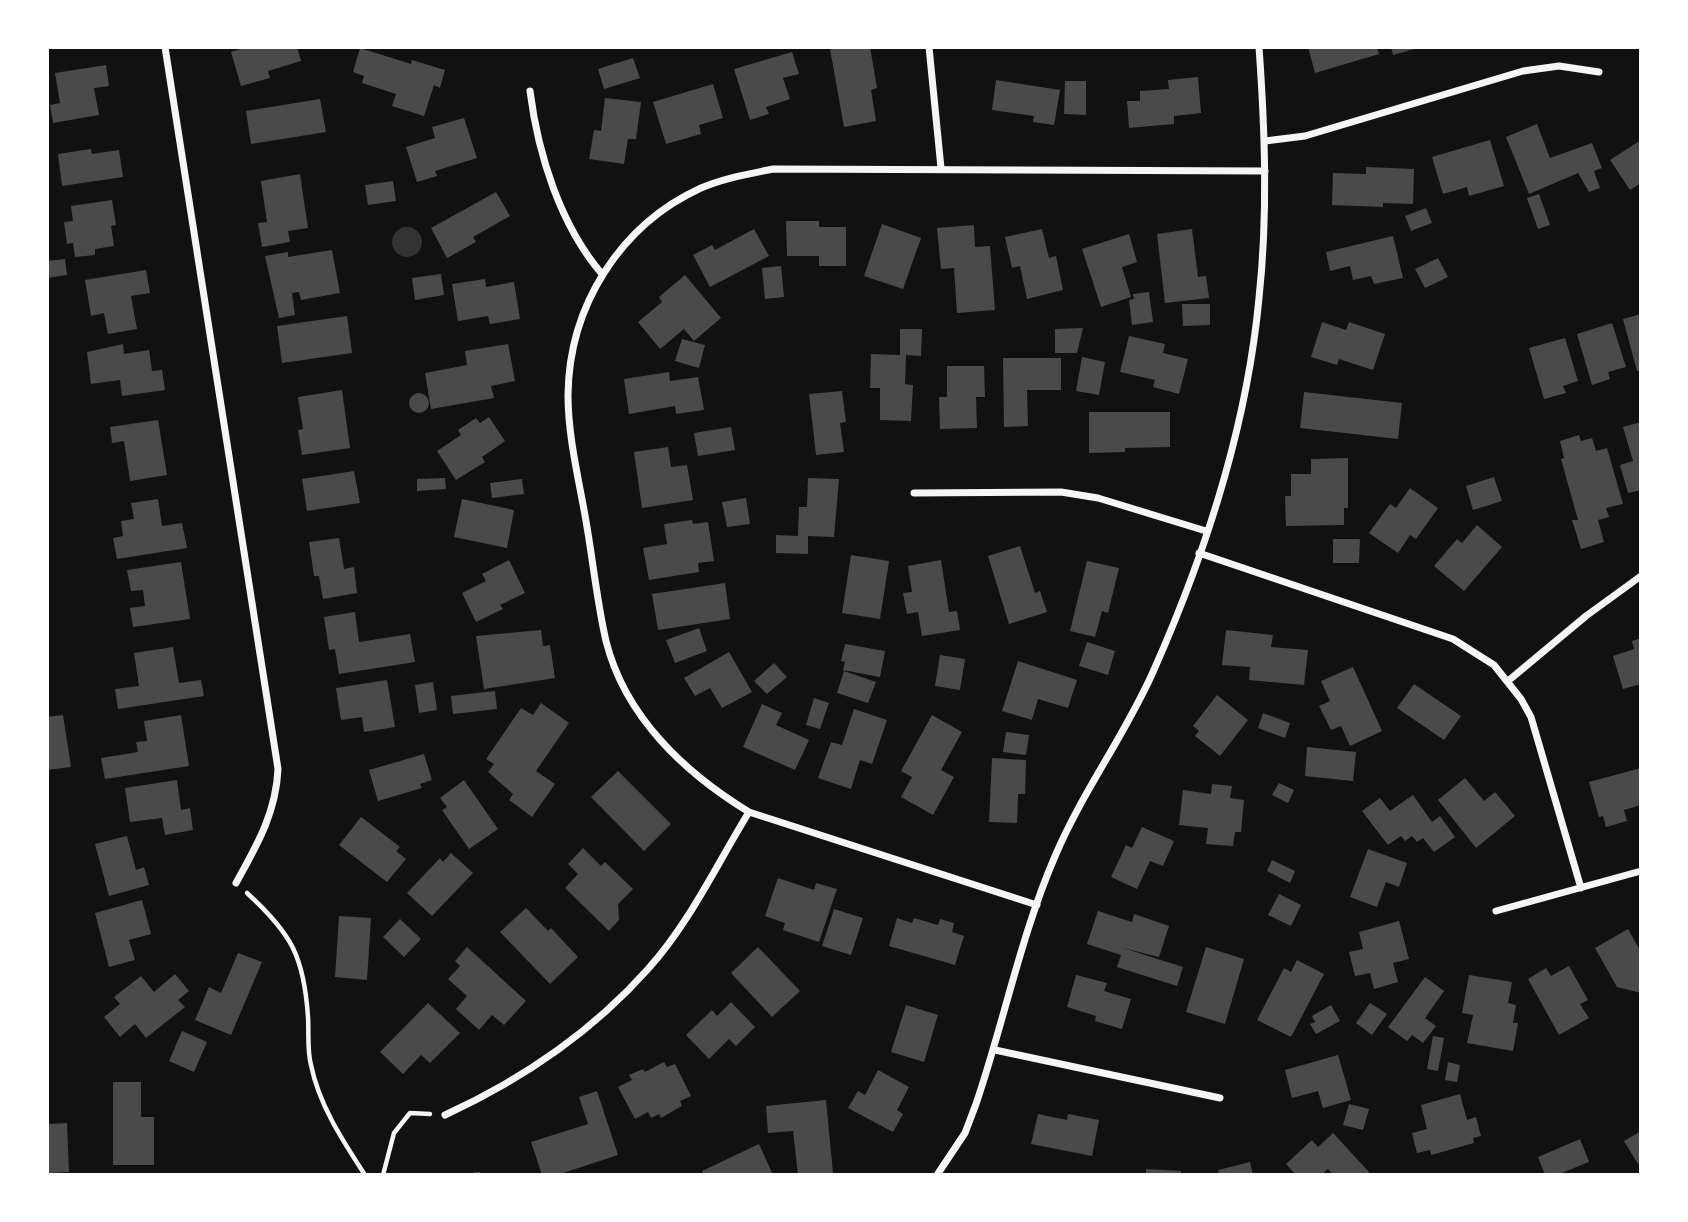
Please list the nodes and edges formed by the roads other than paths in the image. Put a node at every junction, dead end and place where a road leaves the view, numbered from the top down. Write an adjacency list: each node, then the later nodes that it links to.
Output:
1 (165, 47): 17 (street)
2 (929, 47): 7 (street)
3 (1259, 47): 6 (street)
4 (1599, 72): 6 (street)
5 (530, 91): 9 (street)
6 (1265, 141): 8 (street)
7 (941, 168): 8 (street); 9 (street)
8 (1265, 171): 11 (street)
9 (602, 274): 15 (street)
10 (914, 493): 11 (street)
11 (1206, 531): 12 (street)
12 (1199, 553): 14 (street); 19 (street)
13 (1641, 576): 14 (street)
14 (1508, 681): 18 (street)
15 (749, 812): 19 (street); 23 (street)
16 (1641, 871): 18 (street)
17 (236, 883)
18 (1581, 888): 20 (street)
19 (1037, 905): 21 (street)
20 (1496, 911)
21 (995, 1050): 22 (street); 24 (street)
22 (1220, 1098)
23 (445, 1115)
24 (937, 1175)

